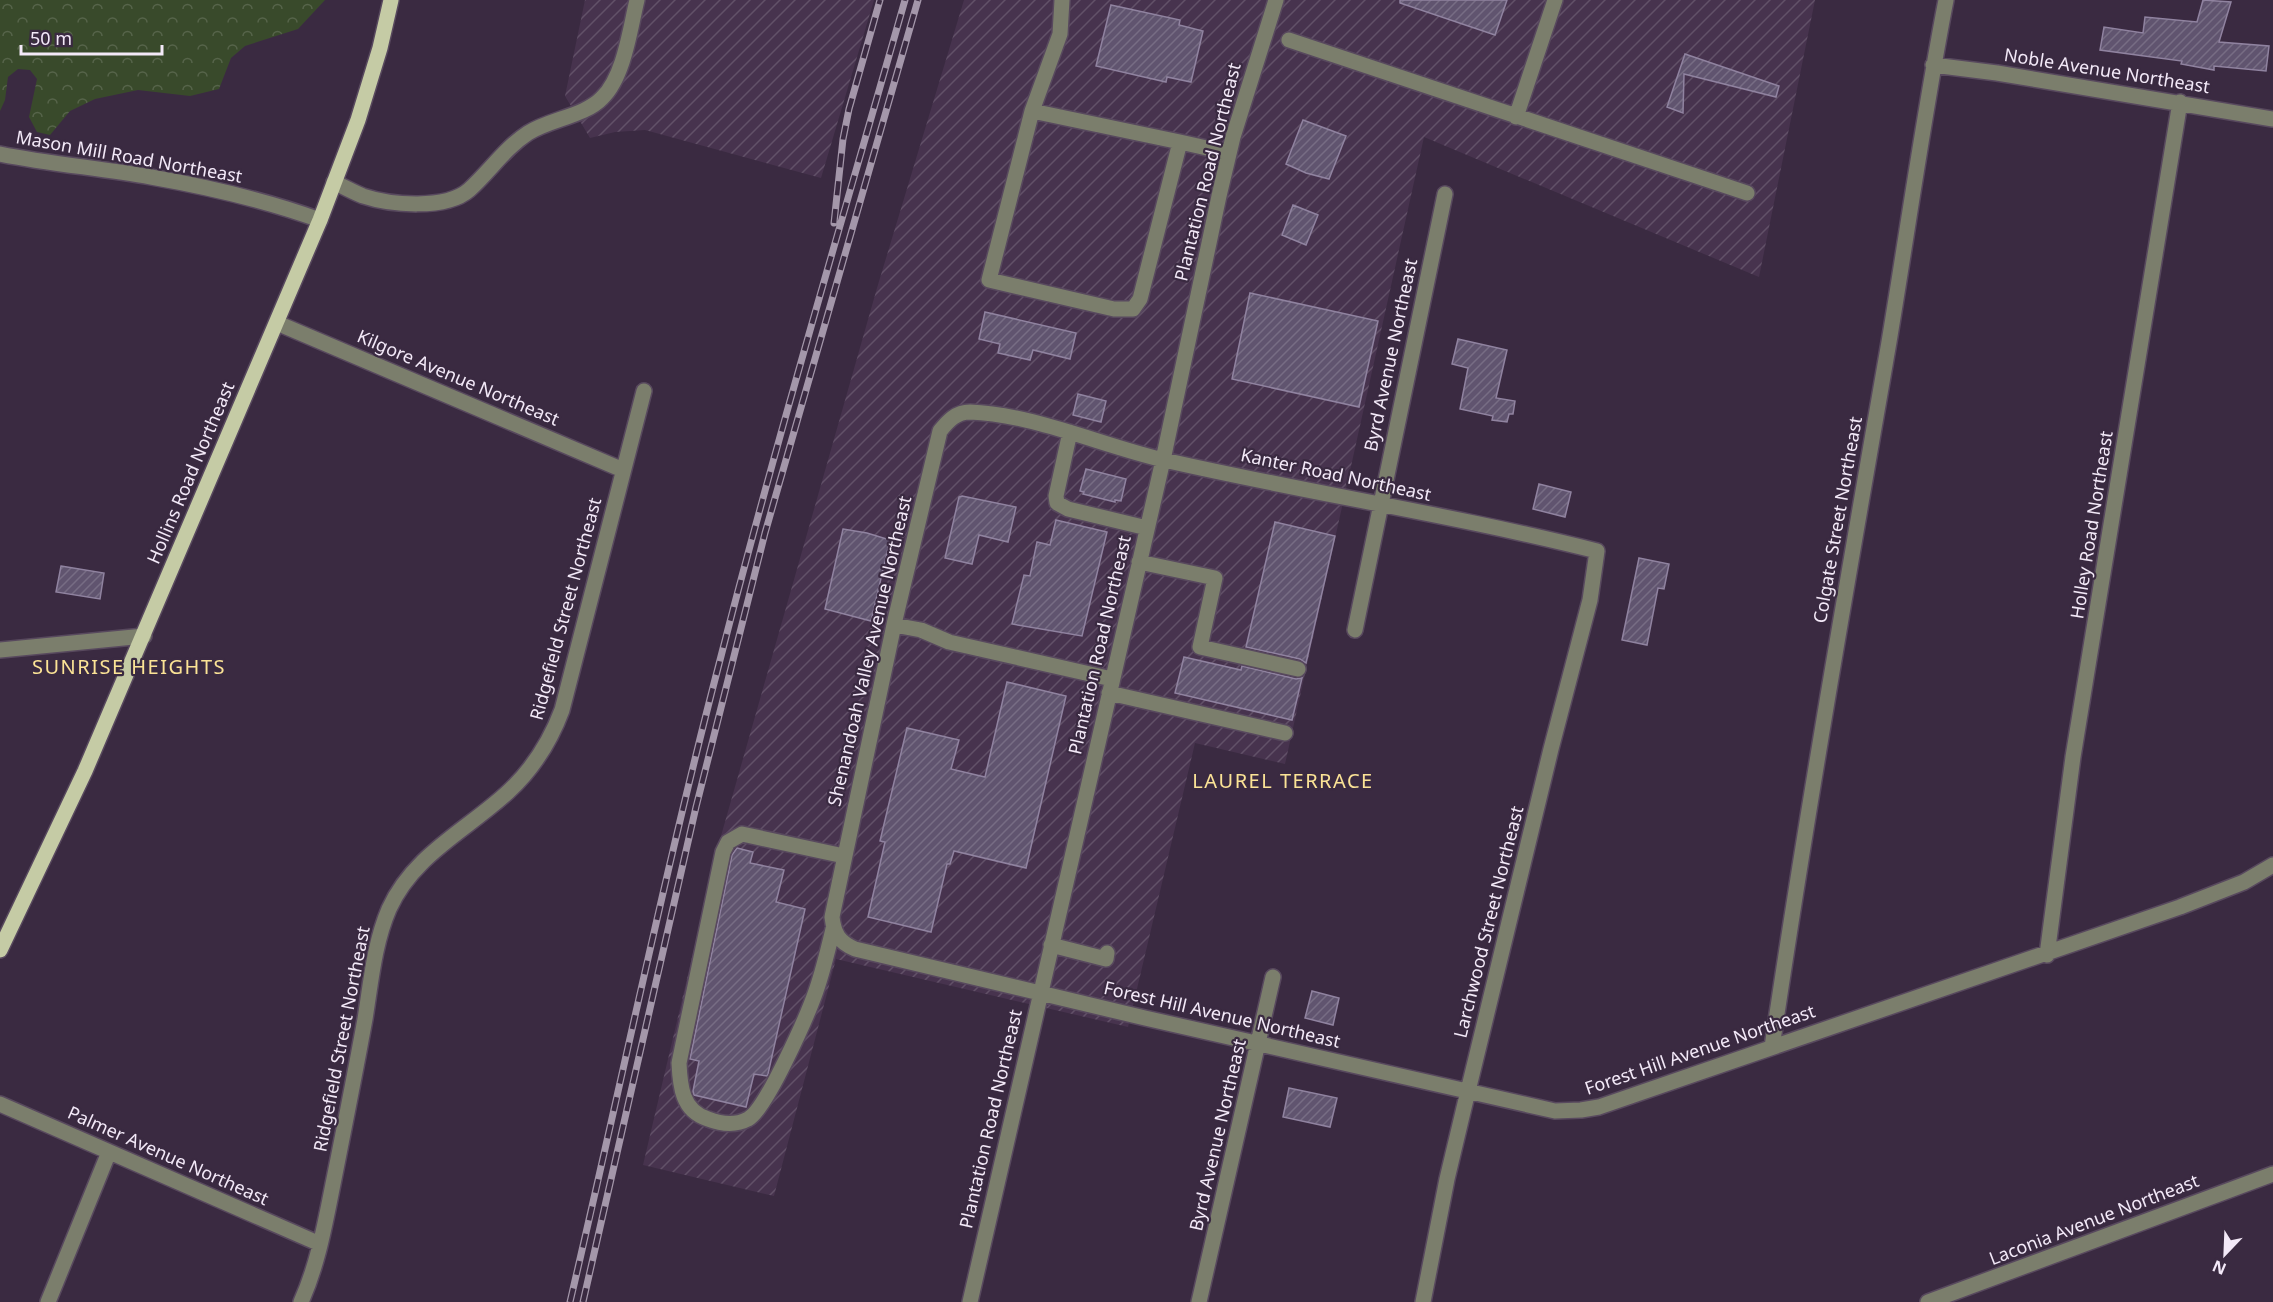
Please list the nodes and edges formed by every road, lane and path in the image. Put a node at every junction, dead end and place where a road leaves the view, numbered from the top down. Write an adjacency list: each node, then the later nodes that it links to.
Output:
1 (391, 0): 16 (main road, Hollins Road Northeast)
2 (637, 0): 16 (street)
3 (1062, 0): 10 (street)
4 (1276, 0): 14 (street, Plantation Road Northeast)
5 (1555, 0): 11 (street)
6 (1946, 0): 8 (street, Colgate Street Northeast)
7 (1289, 40): 11 (street)
8 (1934, 65): 9 (street, Noble Avenue Northeast); 46 (street, Colgate Street Northeast)
9 (2180, 102): 12 (street, Noble Avenue Northeast); 42 (street, Holley Road Northeast)
10 (1032, 111): 13 (street); 13 (street)
11 (1516, 117): 17 (street)
12 (2273, 119)
13 (1180, 142): 14 (street)
14 (1229, 153): 23 (street, Plantation Road Northeast)
15 (0, 154): 19 (street, Mason Mill Road Northeast)
16 (334, 183): 19 (main road, Hollins Road Northeast)
17 (1747, 193)
18 (1445, 194): 25 (street, Byrd Avenue Northeast)
19 (320, 220): 20 (main road, Hollins Road Northeast)
20 (277, 322): 24 (street, Kilgore Avenue Northeast); 31 (main road, Hollins Road Northeast)
21 (644, 391): 24 (street, Ridgefield Street Northeast)
22 (1070, 432): 23 (street, Kanter Road Northeast); 26 (street); 29 (street, Shenandoah Valley Avenue Northeast)
23 (1163, 460): 25 (street, Kanter Road Northeast); 26 (street, Plantation Road Northeast)
24 (623, 470): 51 (street, Ridgefield Street Northeast)
25 (1381, 504): 27 (street, Kanter Road Northeast); 30 (street, Byrd Avenue Northeast)
26 (1147, 528): 28 (street, Plantation Road Northeast)
27 (1596, 552): 47 (street, Larchwood Street Northeast)
28 (1139, 562): 33 (street); 34 (street, Plantation Road Northeast)
29 (894, 626): 34 (street); 36 (street, Shenandoah Valley Avenue Northeast)
30 (1355, 630)
31 (144, 636): 32 (street); 40 (main road, Hollins Road Northeast)
32 (0, 650)
33 (1298, 669)
34 (1111, 686): 35 (street); 39 (street, Plantation Road Northeast)
35 (1285, 734)
36 (844, 856): 38 (street, Shenandoah Valley Avenue Northeast); 38 (street, Shenandoah Valley Avenue Northeast)
37 (2273, 865): 42 (street, Forest Hill Avenue Northeast)
38 (833, 929): 44 (street, Forest Hill Avenue Northeast)
39 (1051, 945): 41 (street); 44 (street, Plantation Road Northeast)
40 (0, 950)
41 (1107, 953)
42 (2047, 955): 46 (street, Forest Hill Avenue Northeast)
43 (1273, 977): 45 (street, Byrd Avenue Northeast)
44 (1040, 992): 45 (street, Forest Hill Avenue Northeast); 54 (street, Plantation Road Northeast)
45 (1259, 1042): 47 (street, Forest Hill Avenue Northeast); 55 (street, Byrd Avenue Northeast)
46 (1772, 1047): 47 (street, Forest Hill Avenue Northeast)
47 (1468, 1091): 56 (street, Larchwood Street Northeast)
48 (0, 1104): 49 (street, Palmer Avenue Northeast)
49 (109, 1152): 51 (street, Palmer Avenue Northeast); 52 (street)
50 (2273, 1174): 57 (street, Laconia Avenue Northeast)
51 (321, 1244): 53 (street, Ridgefield Street Northeast)
52 (48, 1302)
53 (301, 1302)
54 (970, 1302)
55 (1199, 1302)
56 (1424, 1302)
57 (1928, 1302)

